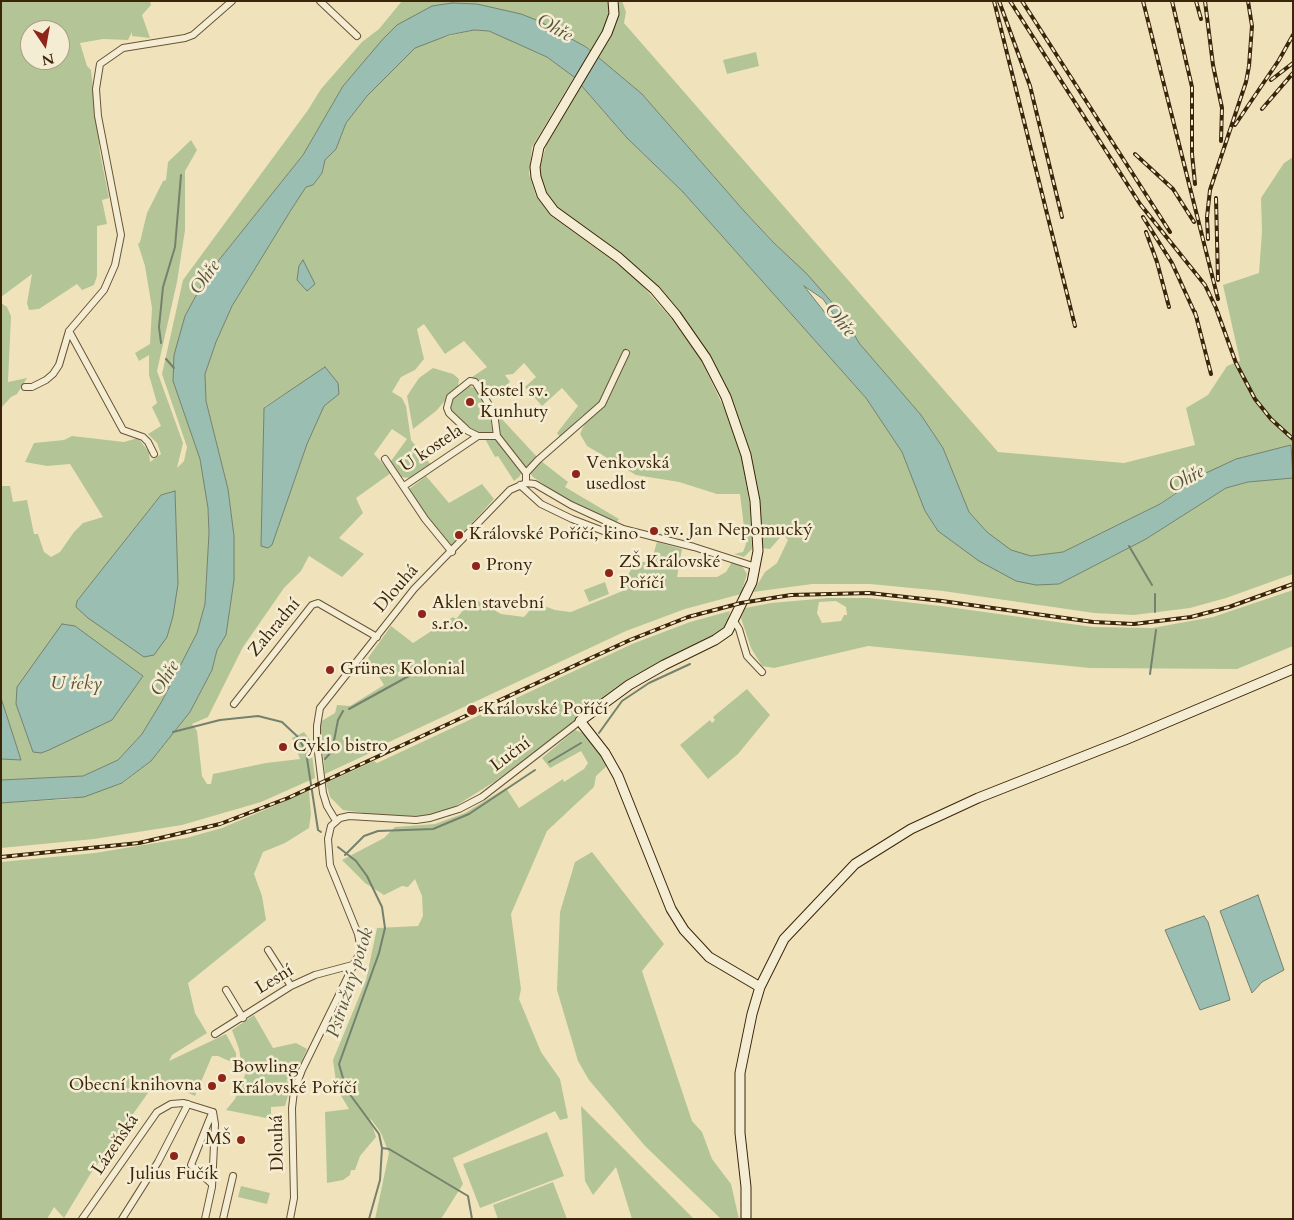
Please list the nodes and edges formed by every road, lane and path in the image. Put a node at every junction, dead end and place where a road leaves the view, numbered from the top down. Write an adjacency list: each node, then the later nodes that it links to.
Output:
1 (232, 1): 5 (street)
2 (320, 1): 4 (street)
3 (614, 1): 17 (street, Luční)
4 (357, 36)
5 (69, 331): 7 (street); 10 (street)
6 (626, 353): 12 (street)
7 (25, 387)
8 (478, 436): 9 (street, U kostela); 9 (street, U kostela); 14 (street, U kostela)
9 (497, 436): 12 (street)
10 (154, 454)
11 (386, 459): 14 (street, U kostela)
12 (526, 473): 13 (street)
13 (522, 484): 15 (street); 15 (street); 16 (street, Dlouhá)
14 (404, 486): 16 (street, U kostela)
15 (623, 529): 17 (street)
16 (452, 552): 19 (street, Dlouhá)
17 (756, 567): 18 (street, Luční)
18 (734, 621): 21 (street); 23 (street, Luční)
19 (377, 637): 22 (street, Zahradní); 24 (street, Dlouhá)
20 (1293, 669): 28 (street)
21 (762, 672)
22 (234, 704)
23 (580, 721): 24 (street, Luční); 28 (street)
24 (336, 821): 26 (street, Dlouhá)
25 (268, 950): 27 (street)
26 (356, 964): 27 (street, Lesní); 40 (street, Dlouhá)
27 (291, 986): 30 (street, Lesní)
28 (760, 987): 41 (street)
29 (226, 990): 30 (street)
30 (243, 1018): 31 (street, Lesní)
31 (215, 1034)
32 (188, 1104): 33 (street, Lázeňská); 36 (street, Lázeňská); 37 (street)
33 (212, 1112): 35 (street); 35 (street)
34 (233, 1176): 39 (street)
35 (212, 1184): 38 (street)
36 (82, 1219)
37 (122, 1219)
38 (205, 1219)
39 (223, 1219)
40 (290, 1219)
41 (746, 1219)

